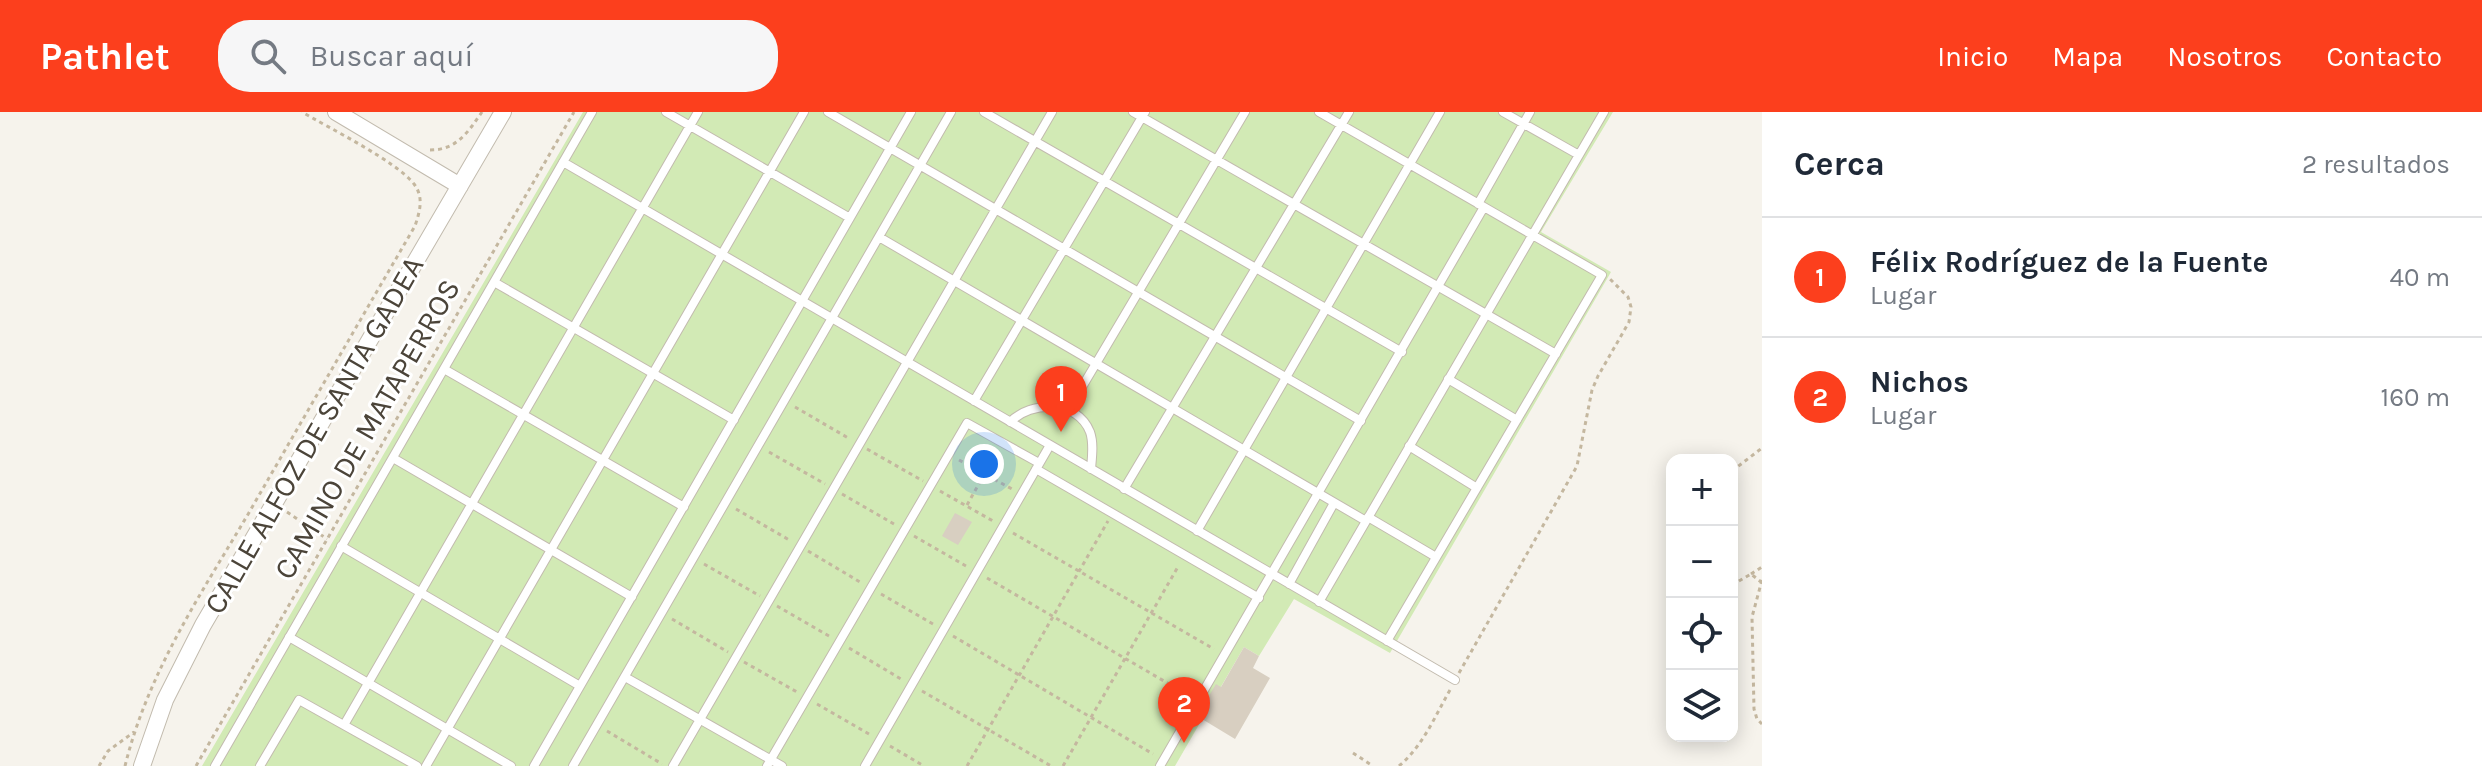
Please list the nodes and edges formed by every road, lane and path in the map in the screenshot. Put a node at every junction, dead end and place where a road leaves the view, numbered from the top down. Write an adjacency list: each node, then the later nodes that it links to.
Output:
1 (302, 112): 35 (path)
2 (336, 112): 31 (street)
3 (482, 112): 31 (path)
4 (503, 112): 37 (street, CALLE ALFOZ DE SANTA GADEA)
5 (574, 112): 102 (path, CAMINO DE MATAPERROS)
6 (592, 112): 30 (lane)
7 (666, 112): 25 (lane)
8 (698, 112): 25 (lane)
9 (804, 112): 34 (lane)
10 (828, 112): 27 (lane)
11 (911, 112): 27 (lane)
12 (951, 112): 33 (lane)
13 (984, 112): 26 (lane)
14 (1052, 112): 26 (lane)
15 (1245, 112): 29 (lane)
16 (1319, 112): 24 (lane)
17 (1349, 112): 24 (lane)
18 (1440, 112): 32 (lane)
19 (1503, 112): 23 (lane)
20 (1530, 112): 23 (lane)
21 (1604, 112): 28 (lane)
22 (1140, 114): 29 (lane); 36 (lane)
23 (1524, 124): 28 (lane); 39 (lane)
24 (1342, 125): 32 (lane); 38 (lane)
25 (690, 126): 34 (lane); 40 (lane)
26 (1035, 141): 36 (lane); 41 (lane)
27 (890, 148): 33 (lane); 42 (lane)
28 (1579, 155): 44 (lane)
29 (1217, 160): 38 (lane); 43 (lane)
30 (563, 162): 40 (lane); 52 (lane)
31 (421, 164): 35 (path); 37 (street)
32 (1410, 164): 39 (lane); 46 (lane)
33 (920, 165): 41 (lane); 45 (lane)
34 (770, 172): 42 (lane); 48 (lane)
35 (410, 181): 137 (path)
36 (1104, 181): 43 (lane); 47 (lane)
37 (460, 186): 94 (street, CALLE ALFOZ DE SANTA GADEA)
38 (1294, 204): 46 (lane); 49 (lane)
39 (1481, 205): 44 (lane); 53 (lane)
40 (643, 208): 48 (lane); 60 (lane)
41 (995, 209): 47 (lane); 51 (lane)
42 (850, 218): 55 (lane)
43 (1179, 224): 49 (lane); 54 (lane)
44 (1533, 235): 50 (lane); 57 (lane)
45 (879, 237): 51 (lane); 58 (lane)
46 (1363, 244): 53 (lane); 56 (lane)
47 (1064, 249): 54 (lane); 59 (lane)
48 (721, 254): 55 (lane); 67 (lane)
49 (1256, 268): 56 (lane); 61 (lane)
50 (1602, 275): 63 (lane); 126 (path)
51 (953, 281): 59 (lane); 64 (lane)
52 (494, 282): 60 (lane); 66 (lane)
53 (1439, 288): 57 (lane); 62 (lane)
54 (1138, 292): 61 (lane); 65 (lane)
55 (802, 302): 58 (lane); 74 (lane)
56 (1326, 308): 62 (lane); 68 (lane)
57 (1486, 315): 63 (lane); 69 (lane)
58 (832, 319): 64 (lane); 107 (lane)
59 (1022, 320): 65 (lane); 70 (lane)
60 (574, 328): 67 (lane); 73 (lane)
61 (1215, 336): 68 (lane); 71 (lane)
62 (1402, 352): 76 (lane)
63 (1556, 354): 75 (lane)
64 (906, 360): 70 (lane); 117 (lane)
65 (1096, 363): 71 (lane); 72 (lane)
66 (444, 369): 73 (lane); 84 (lane)
67 (653, 374): 74 (lane); 85 (lane)
68 (1286, 378): 76 (lane); 82 (lane)
69 (1448, 379): 75 (lane); 80 (lane)
70 (974, 401): 77 (lane)
71 (1173, 408): 82 (lane); 91 (lane)
72 (1069, 409): 77 (lane); 88 (lane)
73 (524, 415): 85 (lane); 96 (lane)
74 (734, 420): 98 (lane)
75 (1517, 420): 90 (lane)
76 (1361, 421): 92 (lane)
77 (1010, 422): 79 (lane)
78 (1002, 442): 83 (lane); 86 (lane); 89 (path)
79 (1050, 445): 86 (lane); 88 (lane)
80 (1409, 446): 90 (lane); 100 (lane)
81 (1762, 448): 87 (path)
82 (1244, 450): 92 (lane); 101 (lane)
83 (949, 454): 89 (path); 123 (lane)
84 (393, 458): 96 (lane); 103 (lane)
85 (602, 460): 98 (lane); 104 (lane)
86 (1038, 466): 93 (lane); 99 (lane)
87 (1738, 466)
88 (1091, 469): 91 (lane)
89 (984, 475): 93 (path); 97 (path)
90 (1477, 488): 106 (lane)
91 (1124, 489): 101 (lane)
92 (1319, 494): 95 (lane); 109 (lane)
93 (1021, 495): 128 (lane)
94 (274, 503): 102 (path); 143 (street, CALLE ALFOZ DE SANTA GADEA)
95 (1334, 503): 100 (lane); 113 (lane)
96 (472, 505): 104 (lane); 114 (lane)
97 (967, 506)
98 (684, 507): 115 (lane)
99 (1113, 513): 105 (lane); 136 (path)
100 (1367, 519): 106 (lane); 118 (lane)
101 (1197, 531): 109 (lane)
102 (327, 539): 144 (path, CAMINO DE MATAPERROS)
103 (341, 546): 114 (lane); 120 (lane)
104 (551, 550): 115 (lane); 121 (lane)
105 (1185, 555): 116 (lane); 159 (path)
106 (1436, 557): 122 (lane)
107 (694, 558): 117 (path); 119 (lane)
108 (1762, 567): 110 (path)
109 (1272, 574): 113 (lane); 116 (lane)
110 (1751, 574): 111 (path); 112 (path)
111 (1762, 581): 132 (path)
112 (1738, 582)
113 (1289, 584): 118 (lane)
114 (421, 593): 121 (lane); 127 (lane)
115 (632, 597): 129 (lane)
116 (1259, 598): 160 (lane)
117 (768, 601): 123 (path); 124 (lane)
118 (1319, 602): 122 (lane)
119 (662, 613): 124 (path); 125 (lane)
120 (289, 637): 127 (lane); 145 (lane)
121 (499, 639): 129 (lane); 135 (lane)
122 (1387, 641): 126 (lane)
123 (839, 642): 128 (path); 130 (lane)
124 (736, 657): 130 (path); 131 (lane)
125 (625, 677): 131 (lane); 134 (lane)
126 (1455, 680): 162 (path)
127 (369, 683): 133 (lane); 135 (lane)
128 (912, 685): 136 (path); 138 (lane)
129 (580, 686): 150 (lane)
130 (807, 698): 138 (path); 140 (lane)
131 (700, 719): 140 (lane); 153 (lane)
132 (1762, 724)
133 (344, 725): 146 (lane); 147 (lane)
134 (597, 725): 151 (lane); 152 (path)
135 (447, 729): 148 (lane); 149 (lane)
136 (988, 729): 157 (path); 158 (path)
137 (134, 732): 141 (path); 142 (path)
138 (880, 740): 155 (lane); 156 (path)
139 (1353, 753): 161 (path)
140 (769, 763): 154 (lane)
141 (99, 766)
142 (125, 766)
143 (142, 766)
144 (196, 766)
145 (215, 766)
146 (260, 766)
147 (417, 766)
148 (426, 766)
149 (511, 766)
150 (534, 766)
151 (573, 766)
152 (665, 766)
153 (673, 766)
154 (782, 766)
155 (865, 766)
156 (924, 766)
157 (967, 766)
158 (1051, 766)
159 (1063, 766)
160 (1160, 766)
161 (1373, 766)
162 (1399, 766)

